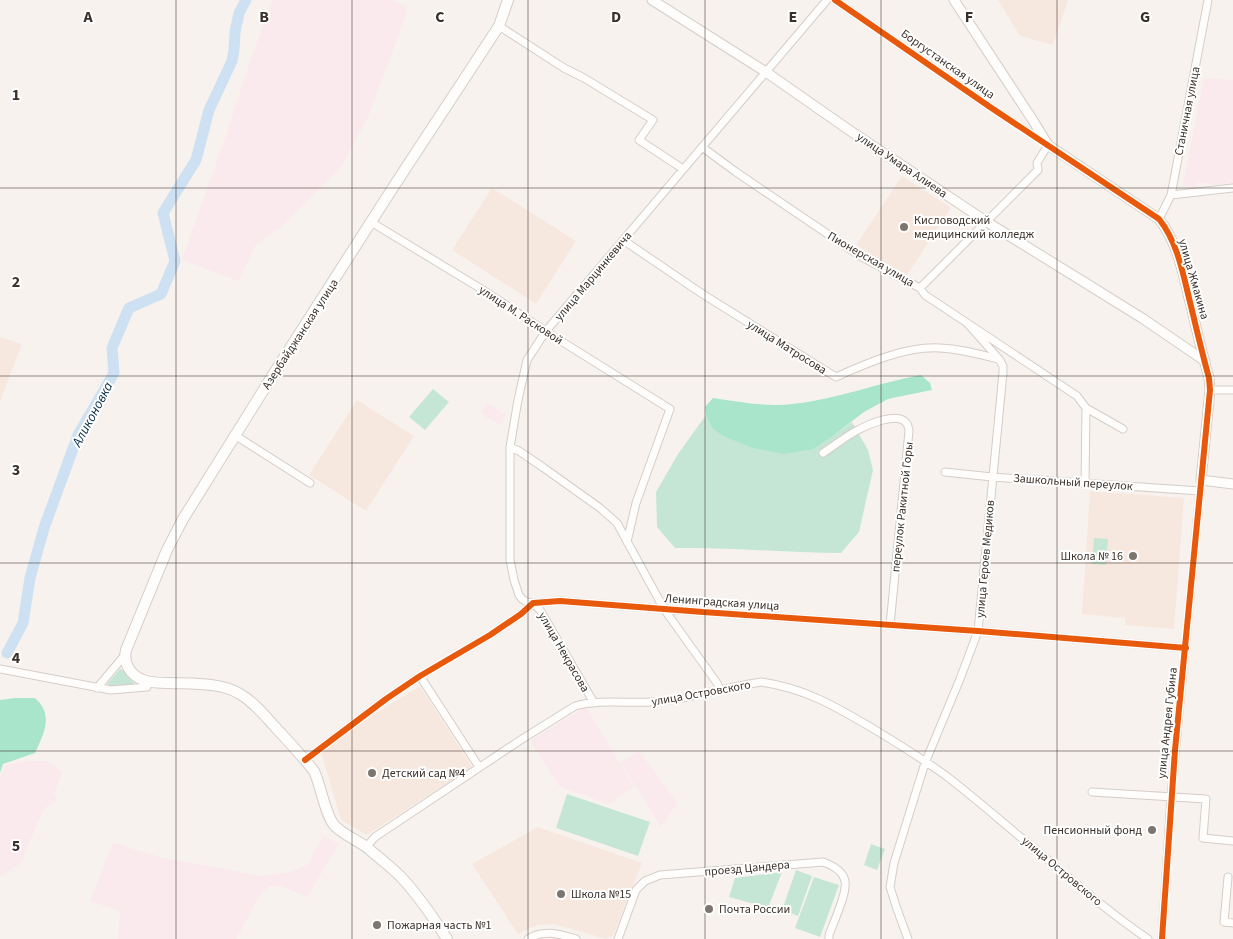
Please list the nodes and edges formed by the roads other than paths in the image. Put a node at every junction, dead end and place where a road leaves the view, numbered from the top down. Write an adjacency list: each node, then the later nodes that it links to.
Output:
1 (508, 0): 7 (main road, Азербайджанская улица)
2 (652, 0): 8 (street, улица Умара Алиева)
3 (826, 0): 8 (street, улица Марцинкевича)
4 (835, 0): 9 (street, Боргустанская улица)
5 (954, 0): 9 (street, улица Жмакина)
6 (1208, 0): 13 (street, Станичная улица)
7 (499, 26): 11 (street); 15 (main road, Азербайджанская улица)
8 (766, 72): 10 (street, улица Марцинкевича); 16 (street, улица Умара Алиева)
9 (1048, 145): 14 (street, улица Жмакина); 16 (street)
10 (702, 147): 11 (street, улица Марцинкевича); 18 (street, Пионерская улица)
11 (683, 169): 17 (street, улица Марцинкевича)
12 (1233, 188): 13 (street)
13 (1171, 195): 14 (street, Станичная улица)
14 (1159, 219): 22 (street, улица Жмакина)
15 (372, 222): 20 (street, улица М. Расковой); 27 (main road, Азербайджанская улица)
16 (987, 222): 18 (street); 22 (street, улица Умара Алиева)
17 (623, 240): 20 (street, улица Марцинкевича); 21 (street, улица Матросова)
18 (920, 288): 19 (street, Пионерская улица)
19 (967, 324): 21 (street); 25 (street, Пионерская улица)
20 (546, 331): 28 (street, улица Марцинкевича); 37 (street, улица М. Расковой)
21 (999, 359): 31 (street, улица Героев Медиков)
22 (1204, 361): 23 (street, улица Жмакина)
23 (1210, 390): 24 (street); 32 (street, улица Жмакина)
24 (1233, 390)
25 (1086, 408): 26 (street, Пионерская улица); 34 (street)
26 (1124, 429)
27 (236, 436): 33 (street); 43 (main road, Азербайджанская улица)
28 (510, 447): 37 (street); 38 (street, улица Марцинкевича)
29 (823, 453): 40 (street, переулок Ракитной Горы)
30 (945, 472): 31 (street, Зашкольный переулок)
31 (992, 477): 34 (street, Зашкольный переулок); 41 (street, улица Героев Медиков)
32 (1201, 480): 35 (street); 36 (street, улица Андрея Губина)
33 (310, 483)
34 (1085, 483): 36 (street, Зашкольный переулок)
35 (1233, 484)
36 (1200, 491): 42 (street, улица Андрея Губина)
37 (627, 542): 39 (street)
38 (533, 603): 39 (street, Ленинградская улица); 45 (street); 49 (street, улица Некрасова)
39 (664, 609): 40 (street, Ленинградская улица); 48 (street)
40 (890, 625): 41 (street, Ленинградская улица)
41 (978, 630): 42 (street, Ленинградская улица); 51 (street, улица Героев Медиков)
42 (1186, 648): 54 (street, улица Андрея Губина)
43 (124, 656): 46 (main road); 47 (street)
44 (0, 669): 47 (street)
45 (420, 676): 50 (street); 52 (street)
46 (148, 682): 47 (street); 50 (main road)
47 (97, 688)
48 (720, 690): 49 (street, улица Островского); 51 (street, улица Островского)
49 (594, 703): 52 (street, улица Островского)
50 (305, 760): 56 (main road)
51 (926, 762): 64 (street, улица Героев Медиков); 65 (street, улица Островского)
52 (480, 767): 56 (street, улица Островского)
53 (1092, 792): 54 (street)
54 (1171, 797): 55 (street); 66 (street, улица Андрея Губина)
55 (1233, 841)
56 (366, 847): 59 (main road)
57 (1228, 877): 58 (street)
58 (1233, 923)
59 (446, 939)
60 (528, 939): 61 (street)
61 (576, 939)
62 (618, 939): 63 (street, проезд Цандера)
63 (829, 939)
64 (908, 939)
65 (1148, 939)
66 (1162, 939)

